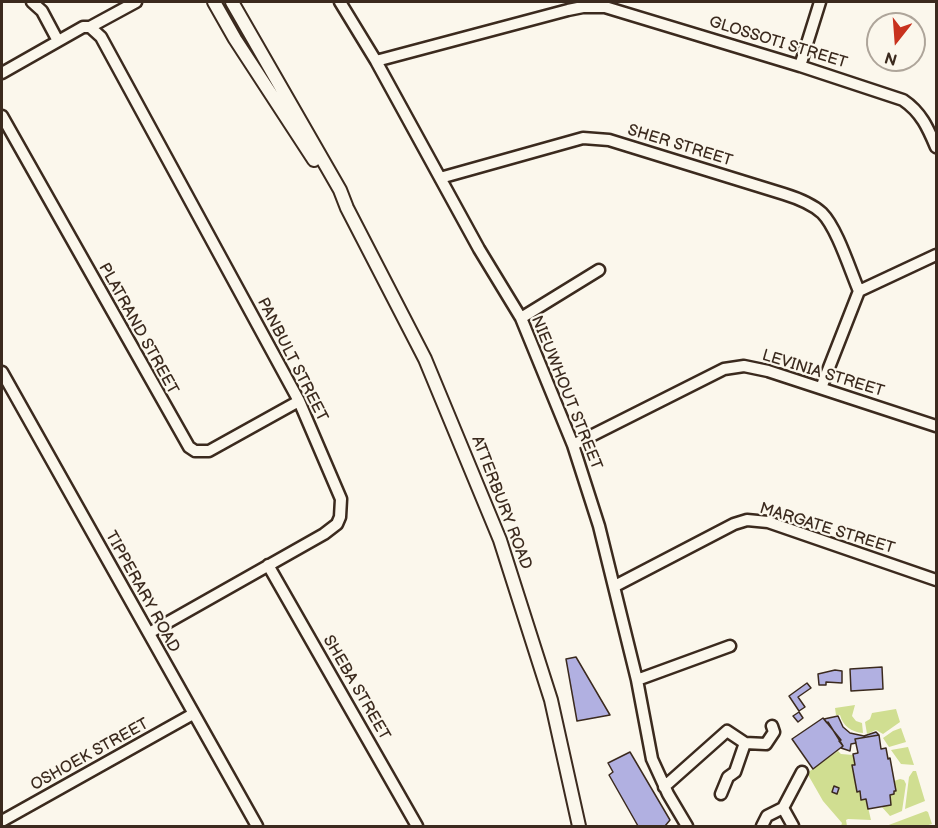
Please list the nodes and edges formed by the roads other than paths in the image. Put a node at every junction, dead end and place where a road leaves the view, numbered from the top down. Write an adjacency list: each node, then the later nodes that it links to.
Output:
1 (32, 2): 8 (street)
2 (136, 2): 7 (street)
3 (214, 2): 15 (main road, ATTERBURY ROAD)
4 (232, 2): 15 (main road, ATTERBURY ROAD)
5 (340, 2): 9 (street, NIEUWHOUT STREET)
6 (820, 2): 10 (street)
7 (90, 27): 8 (street); 23 (street, PANBULT STREET)
8 (58, 41): 11 (street)
9 (376, 61): 10 (street, GLOSSOTI STREET); 14 (street, NIEUWHOUT STREET)
10 (800, 66): 13 (street, GLOSSOTI STREET)
11 (3, 69)
12 (2, 116): 23 (street, PLATRAND STREET)
13 (936, 147)
14 (440, 178): 18 (street, SHER STREET); 19 (street, NIEUWHOUT STREET)
15 (347, 208): 42 (main road, ATTERBURY ROAD)
16 (936, 255): 18 (street)
17 (599, 270): 19 (street)
18 (859, 291): 22 (street)
19 (521, 318): 25 (street, NIEUWHOUT STREET)
20 (2, 372): 21 (street, TIPPERARY ROAD)
21 (5, 387): 29 (street, TIPPERARY ROAD)
22 (821, 388): 24 (street, LEVINIA STREET); 25 (street, LEVINIA STREET)
23 (299, 401): 26 (street, PANBULT STREET)
24 (936, 426)
25 (573, 445): 28 (street, NIEUWHOUT STREET)
26 (268, 564): 29 (street, PANBULT STREET); 41 (street, SHEBA STREET)
27 (936, 580): 28 (street, MARGATE STREET)
28 (615, 586): 31 (street, NIEUWHOUT STREET)
29 (148, 633): 32 (street, TIPPERARY ROAD)
30 (730, 646): 31 (street)
31 (637, 680): 36 (street, NIEUWHOUT STREET)
32 (193, 714): 39 (street, OSHOEK STREET); 40 (street, TIPPERARY ROAD)
33 (772, 726): 34 (street)
34 (745, 743): 36 (street); 37 (street)
35 (802, 772): 38 (street)
36 (664, 787): 43 (street, NIEUWHOUT STREET)
37 (721, 794)
38 (783, 808): 44 (street); 45 (street)
39 (2, 821)
40 (257, 826)
41 (417, 826)
42 (579, 826)
43 (687, 826)
44 (762, 826)
45 (793, 826)

